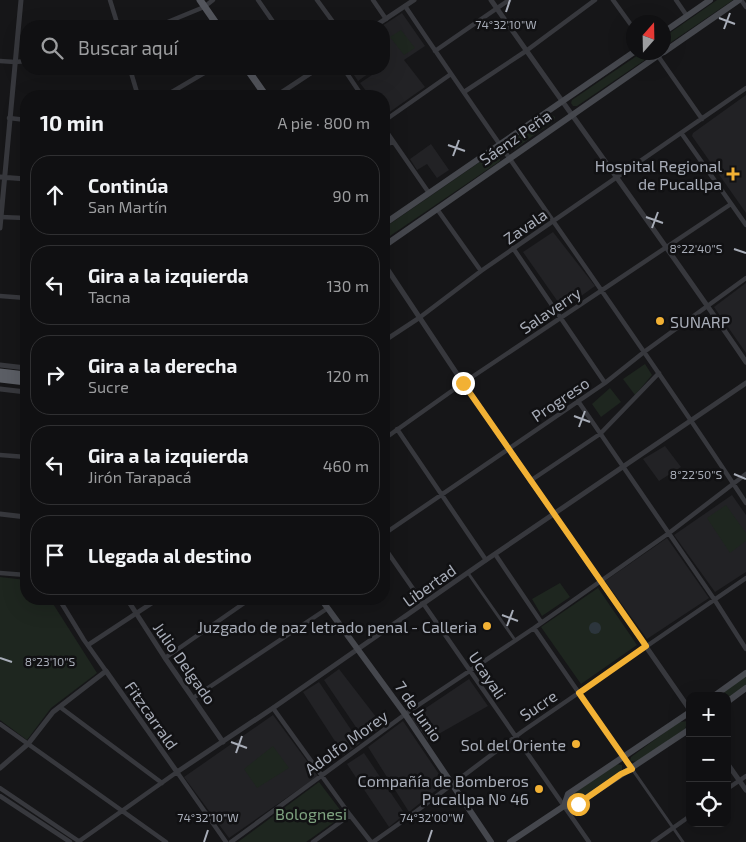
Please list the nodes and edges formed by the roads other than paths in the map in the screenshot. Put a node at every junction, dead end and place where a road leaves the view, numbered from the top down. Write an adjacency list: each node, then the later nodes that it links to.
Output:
1 (21, 0): 36 (street)
2 (110, 0): 23 (street)
3 (200, 0): 17 (main road)
4 (214, 0): 17 (street)
5 (258, 0): 26 (street)
6 (317, 0): 27 (street)
7 (373, 0): 22 (street)
8 (414, 0): 16 (street)
9 (491, 0): 19 (street)
10 (509, 0): 19 (street)
11 (595, 0): 31 (street)
12 (613, 0): 21 (street)
13 (676, 0): 20 (street)
14 (710, 0): 20 (main road)
15 (740, 0): 18 (street); 29 (main road, Sáenz Peña)
16 (405, 6): 22 (street); 30 (street)
17 (204, 7): 24 (street); 25 (main road)
18 (746, 8)
19 (497, 9): 30 (street); 31 (street)
20 (687, 16): 28 (main road)
21 (626, 18)
22 (386, 19)
23 (116, 20)
24 (173, 20)
25 (214, 20)
26 (272, 20)
27 (332, 20)
28 (671, 27)
29 (671, 47)
30 (435, 51): 38 (street)
31 (526, 51): 50 (street); 51 (street)
32 (626, 57): 51 (main road, Sáenz Peña)
33 (652, 60): 52 (main road, Sáenz Peña)
34 (665, 60): 56 (street)
35 (0, 61): 36 (street)
36 (15, 62): 37 (street); 54 (street)
37 (20, 62)
38 (451, 74): 50 (street); 53 (street)
39 (132, 75): 45 (street)
40 (202, 75): 46 (street)
41 (251, 75): 47 (main road)
42 (302, 75): 48 (street)
43 (348, 75): 49 (street)
44 (746, 88): 56 (street, Zavala)
45 (136, 90)
46 (175, 90)
47 (262, 90)
48 (283, 90)
49 (358, 90)
50 (464, 92): 61 (street)
51 (561, 101): 52 (street); 61 (main road, Sáenz Peña)
52 (572, 115): 62 (main road, Sáenz Peña); 65 (street)
53 (390, 117)
54 (10, 118): 55 (street); 63 (street)
55 (20, 119)
56 (702, 119): 57 (street, Zavala)
57 (682, 134): 65 (street, Zavala); 67 (street)
58 (390, 137): 59 (street)
59 (393, 141): 60 (street); 66 (street)
60 (390, 143)
61 (499, 144): 62 (street); 66 (main road, Sáenz Peña)
62 (509, 158): 68 (main road, Sáenz Peña); 72 (street)
63 (2, 177): 64 (street); 69 (street)
64 (20, 178)
65 (618, 178): 72 (street, Zavala); 76 (street)
66 (428, 193): 71 (main road, Sáenz Peña)
67 (731, 204): 73 (street); 76 (street, Salaverry)
68 (437, 209): 75 (main road, Sáenz Peña); 78 (street)
69 (0, 217): 70 (street); 74 (street)
70 (20, 218)
71 (390, 220)
72 (554, 220): 77 (street, Zavala); 81 (street)
73 (746, 225)
74 (0, 228)
75 (390, 242)
76 (666, 247): 81 (street, Salaverry); 84 (street)
77 (513, 248): 78 (street, Zavala); 86 (street)
78 (481, 271): 85 (street, Zavala)
79 (390, 273): 85 (street)
80 (746, 278): 84 (street, Progreso)
81 (601, 291): 86 (street, Salaverry); 88 (street)
82 (0, 296): 83 (street)
83 (20, 298)
84 (708, 305): 88 (street, Progreso); 89 (street)
85 (419, 318): 87 (street, Zavala); 97 (street)
86 (561, 318): 97 (street, Salaverry); 98 (street)
87 (390, 337)
88 (644, 352): 93 (street); 98 (street, Progreso)
89 (746, 362)
90 (0, 365): 91 (street)
91 (20, 367)
92 (0, 372): 94 (highway)
93 (658, 372): 103 (street); 106 (street)
94 (20, 374)
95 (0, 379): 96 (highway)
96 (20, 381)
97 (463, 383): 104 (street, Salaverry); 107 (street)
98 (605, 383): 102 (street, Progreso)
99 (746, 383): 103 (street, Libertad)
100 (0, 389): 101 (street)
101 (20, 391)
102 (578, 401): 106 (street); 107 (street, Progreso)
103 (691, 421): 110 (street, Libertad); 113 (street)
104 (397, 429): 105 (street, Salaverry); 114 (street)
105 (390, 434)
106 (600, 434): 110 (street); 112 (street)
107 (508, 449): 112 (street); 114 (street, Progreso)
108 (0, 455): 109 (street)
109 (20, 457)
110 (624, 467): 117 (street, Libertad); 120 (street)
111 (746, 474): 113 (street, Adolfo Morey)
112 (530, 481): 117 (street)
113 (733, 484): 115 (street); 120 (street, Adolfo Morey)
114 (443, 494): 119 (street, Progreso); 123 (street)
115 (746, 503)
116 (0, 514): 118 (street)
117 (553, 514): 121 (street, Libertad); 128 (street)
118 (20, 516)
119 (390, 530)
120 (669, 533): 128 (street, Adolfo Morey); 129 (street)
121 (495, 554): 123 (street, Libertad); 138 (street)
122 (390, 556): 130 (street, Ucayali)
123 (486, 560): 124 (street, Libertad)
124 (468, 572): 130 (street, Libertad); 140 (street)
125 (0, 573): 126 (street)
126 (20, 575)
127 (746, 578): 129 (street, Sucre)
128 (600, 582): 138 (street, Adolfo Morey); 142 (street)
129 (714, 599): 142 (street, Sucre); 144 (street)
130 (423, 604): 143 (street, Libertad); 146 (street, Ucayali)
131 (63, 605): 141 (street)
132 (131, 605): 137 (street, Julio Delgado)
133 (149, 605): 137 (street)
134 (241, 605): 145 (street)
135 (326, 605): 136 (main road, 7 de Junio)
136 (328, 608): 143 (main road, 7 de Junio); 152 (street)
137 (136, 614): 141 (street); 145 (street, Julio Delgado)
138 (541, 622): 139 (street, Adolfo Morey)
139 (534, 628): 140 (street, Adolfo Morey); 151 (street)
140 (515, 640): 146 (street, Adolfo Morey)
141 (88, 645): 147 (street)
142 (646, 646): 151 (street, Sucre); 154 (street)
143 (358, 649): 156 (street, Libertad); 157 (main road, 7 de Junio)
144 (746, 649)
145 (165, 658): 152 (street, Julio Delgado)
146 (470, 671): 157 (street, Adolfo Morey); 161 (street, Ucayali)
147 (106, 672): 155 (street); 168 (street, Fitzcarrald)
148 (746, 673): 150 (main road)
149 (746, 688): 153 (main road)
150 (720, 692)
151 (579, 693): 161 (street, Sucre); 164 (street)
152 (193, 698): 162 (street, Julio Delgado)
153 (731, 699)
154 (686, 705)
155 (60, 707): 163 (street); 172 (street)
156 (273, 708): 162 (street, Libertad); 169 (street)
157 (405, 714): 169 (street, Adolfo Morey); 173 (main road, 7 de Junio)
158 (686, 714): 164 (main road)
159 (0, 724): 163 (street)
160 (686, 732): 166 (main road)
161 (515, 737): 173 (street, Sucre); 178 (street, Ucayali)
162 (223, 742): 168 (street, Libertad)
163 (28, 744): 165 (street); 179 (street)
164 (624, 757): 166 (street); 178 (main road)
165 (0, 768)
166 (632, 769): 178 (main road); 182 (street)
167 (731, 769): 171 (street)
168 (176, 772): 172 (street, Libertad); 186 (street)
169 (322, 776): 180 (street); 187 (street, Adolfo Morey)
170 (746, 776): 171 (street)
171 (739, 780): 174 (street); 176 (street)
172 (162, 783): 179 (street, Libertad)
173 (453, 784): 189 (street, Sucre); 190 (main road, 7 de Junio)
174 (731, 786)
175 (0, 788): 184 (street)
176 (746, 790)
177 (0, 796): 183 (street)
178 (564, 806): 191 (main road); 192 (street, Ucayali)
179 (122, 810): 184 (street, Libertad); 185 (street)
180 (350, 815): 188 (street); 189 (street)
181 (686, 819): 182 (street)
182 (673, 828): 193 (street); 194 (street)
183 (70, 842)
184 (79, 842)
185 (166, 842)
186 (226, 842)
187 (231, 842)
188 (312, 842)
189 (372, 842)
190 (491, 842)
191 (510, 842)
192 (589, 842)
193 (653, 842)
194 (683, 842)

